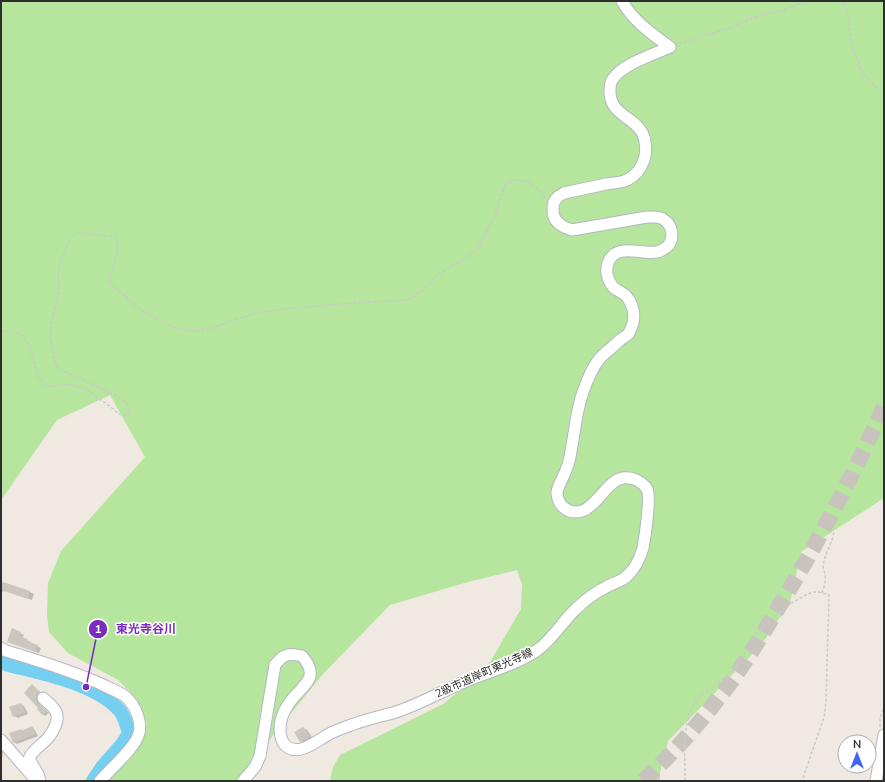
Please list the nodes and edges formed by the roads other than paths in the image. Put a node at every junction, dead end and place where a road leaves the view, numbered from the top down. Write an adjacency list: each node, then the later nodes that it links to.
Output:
1 (622, 1): 9 (street, 2級市道岸町東光寺線)
2 (3, 650): 6 (street)
3 (43, 698): 8 (street)
4 (884, 735): 10 (street)
5 (1, 740): 7 (street)
6 (104, 780)
7 (35, 781)
8 (40, 781)
9 (243, 781)
10 (876, 781)

